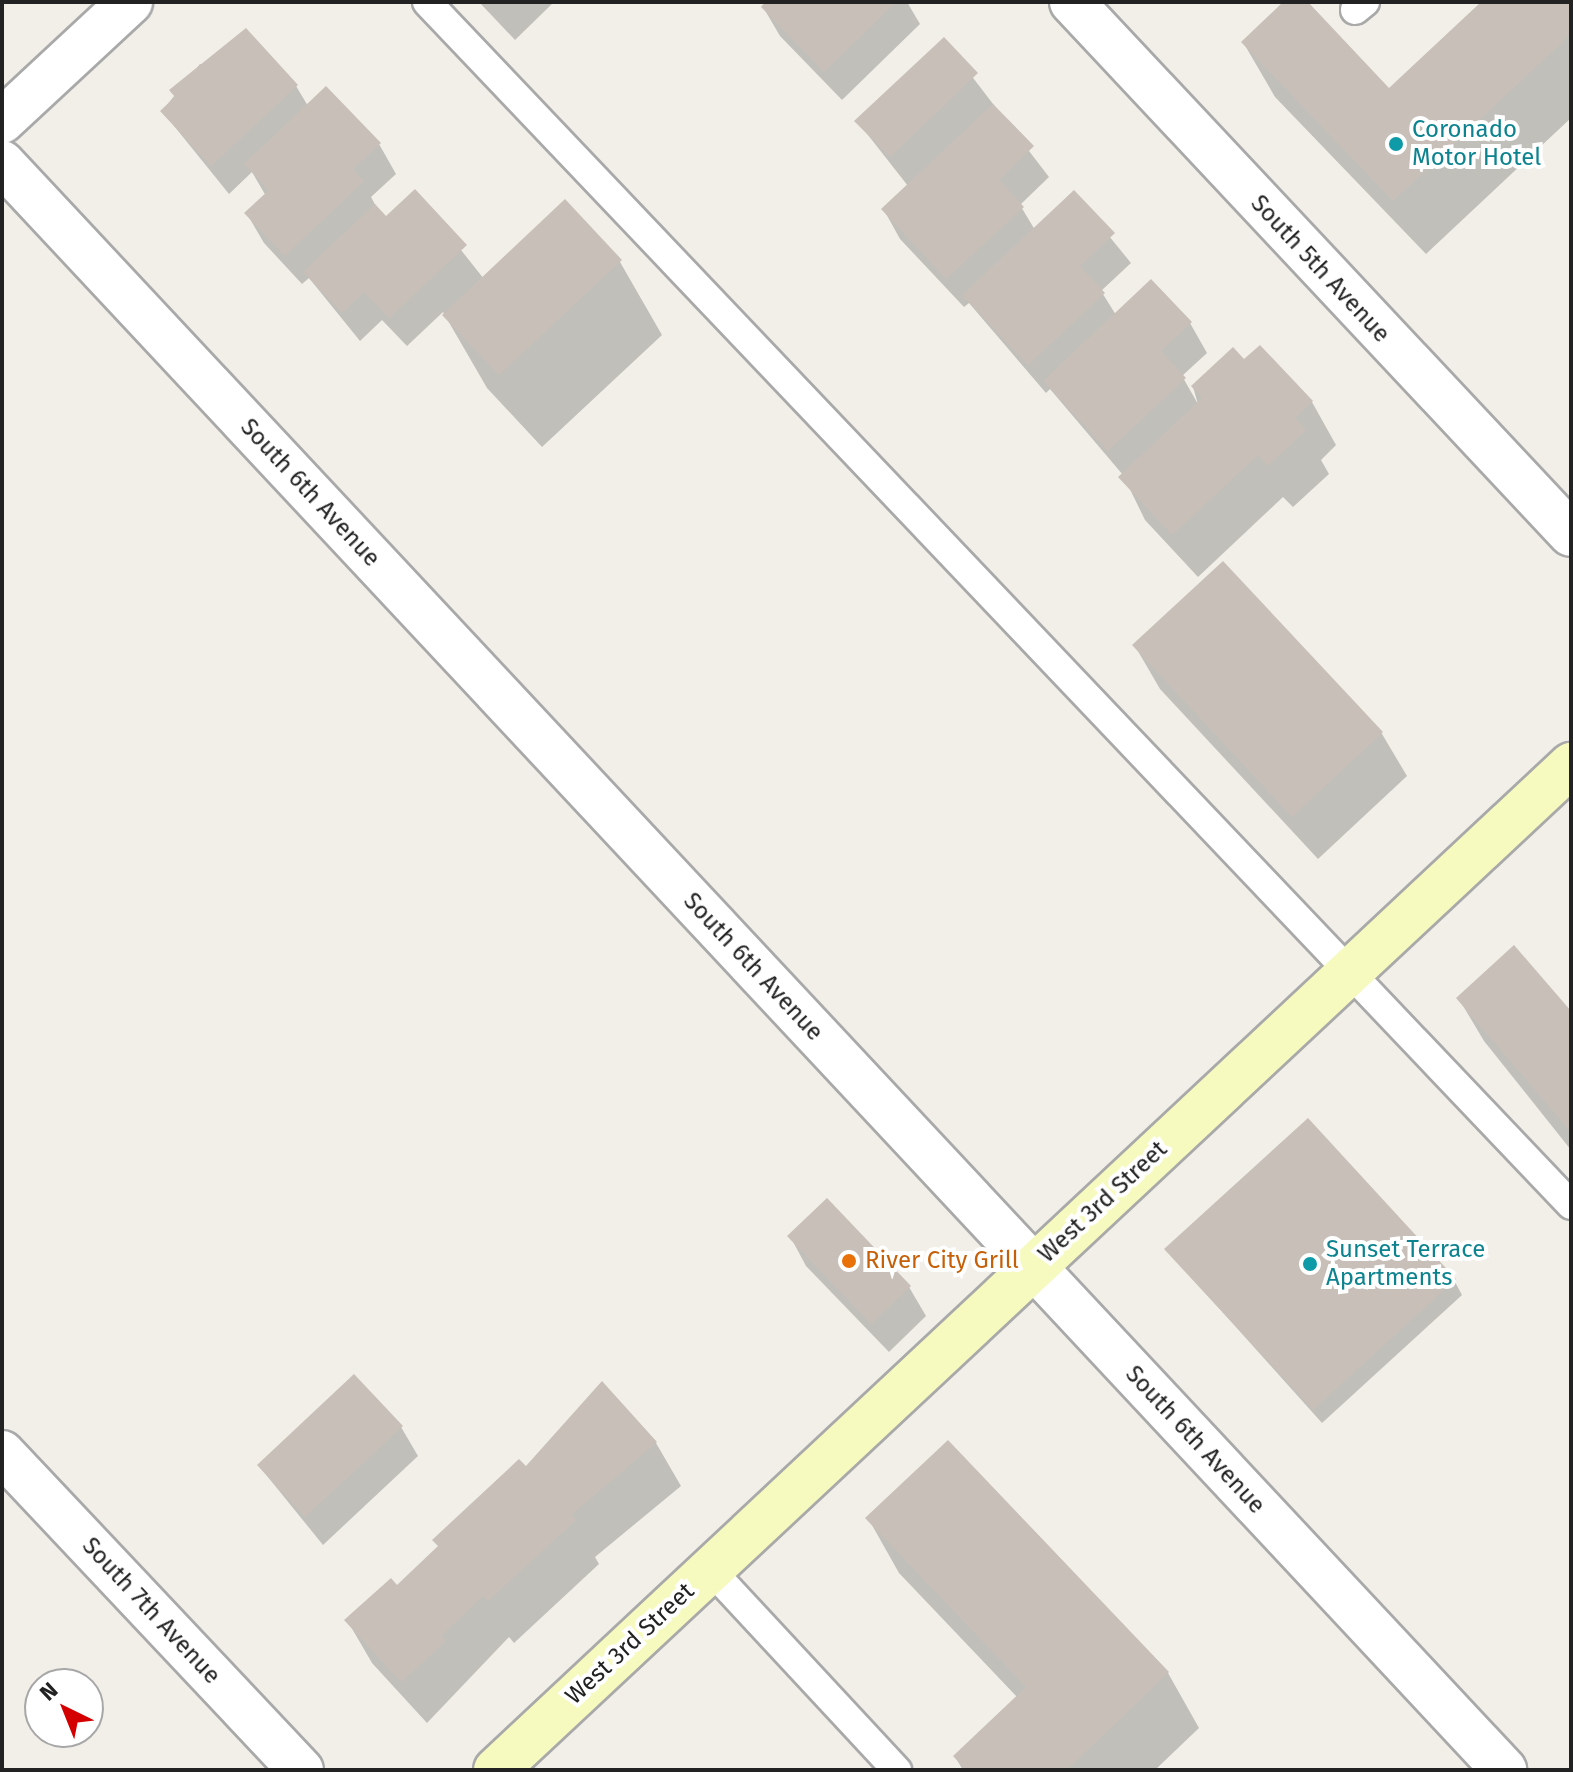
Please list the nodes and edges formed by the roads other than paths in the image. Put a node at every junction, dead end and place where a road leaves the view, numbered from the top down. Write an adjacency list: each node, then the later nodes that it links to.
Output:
1 (130, 2): 4 (street)
2 (427, 2): 8 (lane)
3 (1072, 2): 6 (street, South 5th Avenue)
4 (2, 121)
5 (2, 163): 10 (street, South 6th Avenue)
6 (1571, 534)
7 (1571, 765): 8 (street, West 3rd Street)
8 (1349, 972): 9 (lane); 10 (street, West 3rd Street)
9 (1571, 1205)
10 (1033, 1267): 12 (street, West 3rd Street); 16 (street, South 6th Avenue)
11 (2, 1453): 13 (street, South 7th Avenue)
12 (710, 1569): 14 (street, West 3rd Street); 15 (lane)
13 (301, 1770)
14 (496, 1770)
15 (897, 1770)
16 (1504, 1770)

